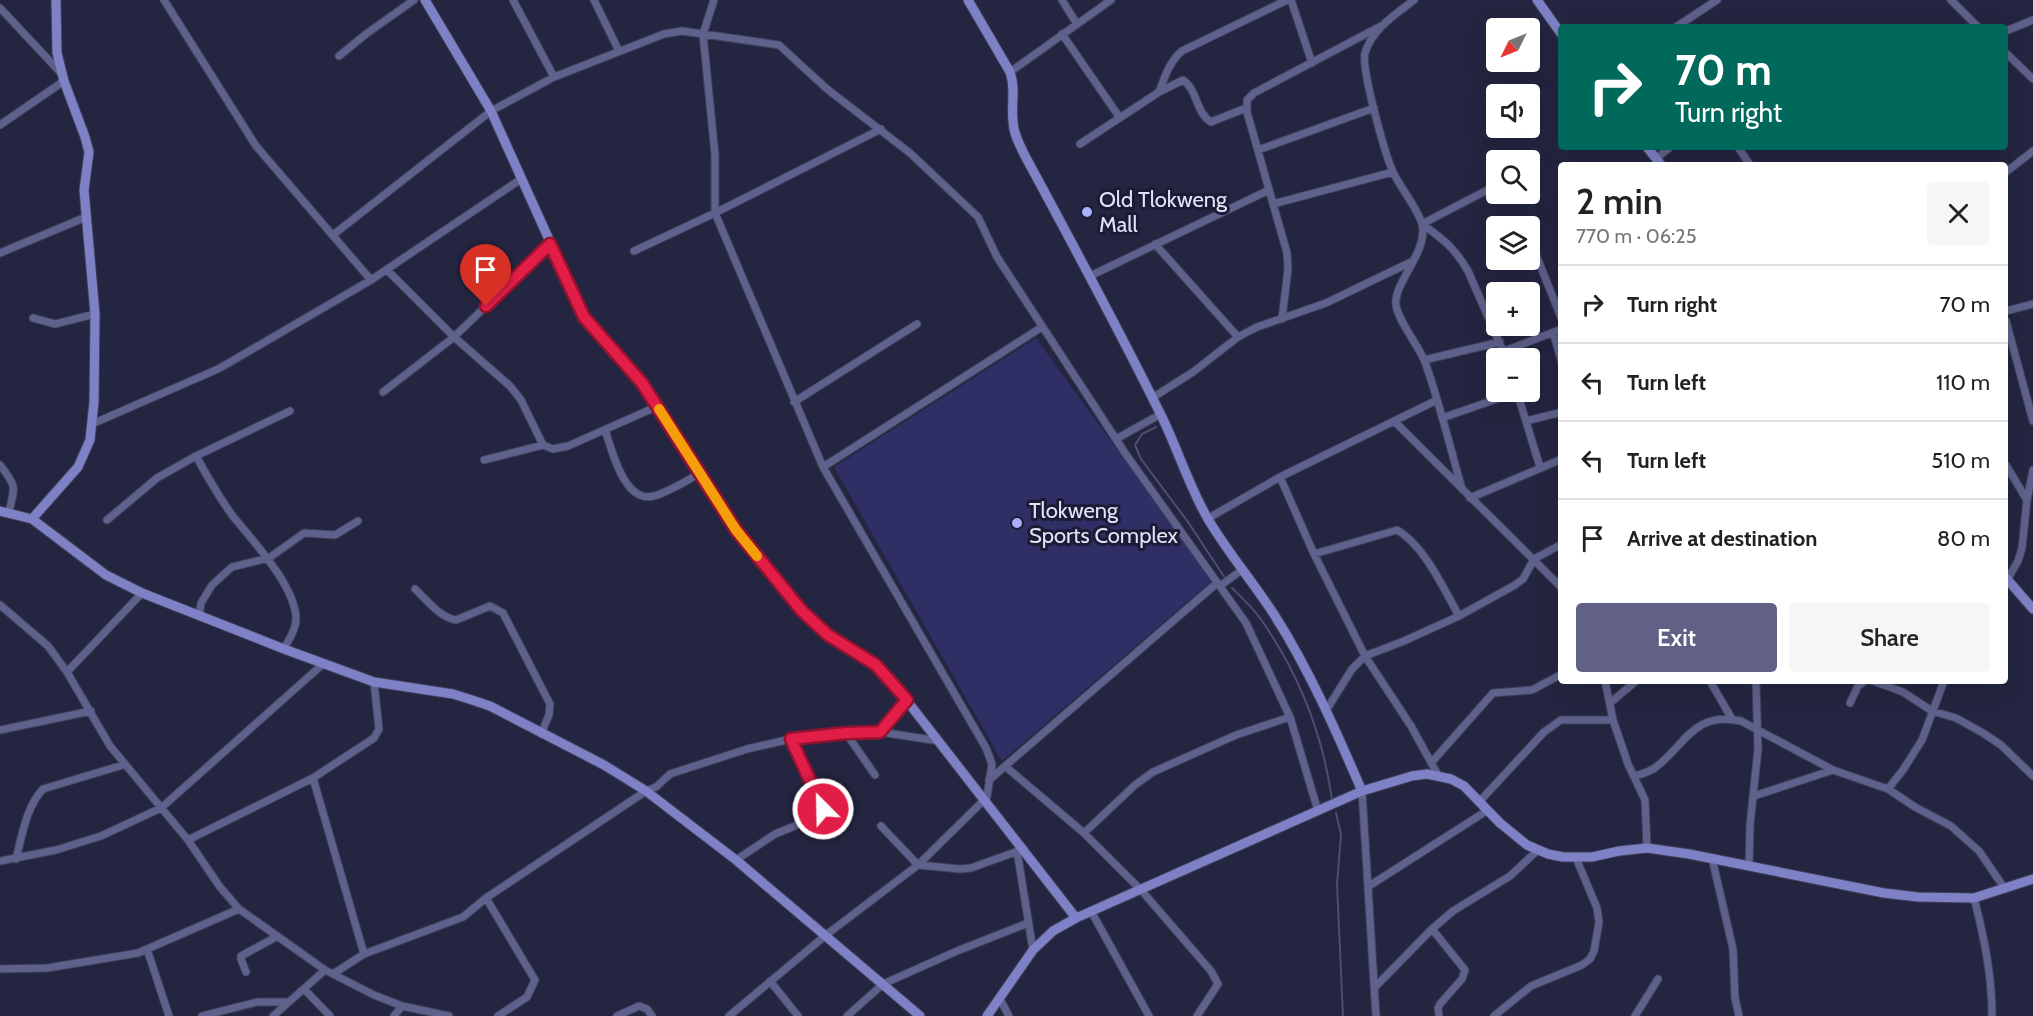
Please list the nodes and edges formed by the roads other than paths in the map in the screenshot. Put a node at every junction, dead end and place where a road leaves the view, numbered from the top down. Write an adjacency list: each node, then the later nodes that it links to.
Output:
1 (56, 0): 33 (street)
2 (164, 0): 56 (street)
3 (414, 0): 29 (street)
4 (425, 0): 38 (street)
5 (513, 0): 32 (street)
6 (594, 0): 27 (street)
7 (714, 0): 25 (street)
8 (968, 0): 31 (street)
9 (1062, 0): 19 (street)
10 (1111, 0): 19 (street)
11 (1289, 0): 30 (street); 35 (street)
12 (1414, 0): 20 (street)
13 (1537, 0): 23 (street)
14 (1717, 0): 16 (street)
15 (1951, 0): 22 (street)
16 (1708, 2): 21 (street)
17 (0, 8): 33 (street)
18 (2033, 20): 24 (street)
19 (1077, 24): 26 (street)
20 (1384, 24): 30 (street); 37 (street)
21 (1682, 24)
22 (1975, 24)
23 (1558, 29)
24 (2008, 30)
25 (703, 34): 27 (street); 41 (street); 53 (street)
26 (1062, 34): 31 (street); 39 (street)
27 (619, 51): 32 (street)
28 (2008, 55): 34 (street)
29 (339, 56)
30 (1312, 63): 36 (street)
31 (1010, 72): 64 (street)
32 (554, 77): 38 (street)
33 (64, 78): 40 (street); 54 (street)
34 (2033, 79)
35 (1159, 92): 36 (street); 39 (street)
36 (1246, 108): 43 (street)
37 (1374, 108): 43 (street); 48 (street)
38 (490, 111): 49 (street); 56 (street)
39 (1120, 118): 42 (street)
40 (0, 125)
41 (881, 129): 53 (street); 73 (street)
42 (1080, 144)
43 (1258, 150): 50 (street)
44 (1649, 150): 46 (street)
45 (2033, 151): 47 (street)
46 (1659, 162)
47 (2008, 170)
48 (1393, 172): 52 (street); 55 (street)
49 (521, 178): 58 (street); 63 (street)
50 (1269, 190): 52 (street); 57 (street)
51 (1486, 191): 55 (street)
52 (1273, 204): 71 (street)
53 (716, 213): 59 (street); 89 (street)
54 (86, 217): 60 (street); 69 (street)
55 (1422, 224): 61 (street); 79 (street)
56 (333, 235): 65 (street)
57 (1155, 243): 64 (street); 78 (street)
58 (550, 244): 77 (street); 92 (street)
59 (634, 251)
60 (0, 253)
61 (1413, 261): 71 (street); 83 (street)
62 (1540, 265): 67 (street)
63 (387, 270): 65 (street); 77 (street)
64 (1090, 276): 87 (street)
65 (371, 280): 100 (street)
66 (2033, 304): 68 (street)
67 (1558, 310)
68 (2008, 310)
69 (94, 314): 70 (street); 100 (street)
70 (33, 318)
71 (1282, 319): 78 (street)
72 (917, 324): 89 (street)
73 (1042, 327): 102 (street); 108 (street)
74 (1558, 330): 76 (street)
75 (2008, 330): 84 (street)
76 (1552, 332): 81 (street); 82 (street)
77 (454, 336): 86 (street); 103 (street)
78 (1238, 337): 87 (street)
79 (1500, 342): 80 (street); 83 (street)
80 (1502, 348)
81 (1519, 348)
82 (1558, 351)
83 (1424, 360): 88 (street)
84 (2015, 360): 85 (street); 99 (street)
85 (2008, 363)
86 (383, 392)
87 (1152, 398): 95 (street)
88 (1437, 400): 96 (street); 97 (street)
89 (794, 402): 108 (street)
90 (1488, 402): 96 (street)
91 (1520, 402): 98 (street)
92 (658, 406): 101 (street); 112 (street)
93 (290, 411): 104 (street)
94 (1558, 413): 98 (street)
95 (1161, 414): 102 (street); 119 (street)
96 (1442, 418): 114 (street)
97 (1394, 421): 113 (street); 114 (street)
98 (1527, 421): 109 (street)
99 (2033, 421)
100 (93, 424): 118 (street)
101 (605, 430): 103 (street); 112 (street)
102 (1116, 439): 130 (street)
103 (543, 445): 105 (street)
104 (196, 456): 120 (street); 124 (street)
105 (484, 460)
106 (1558, 460): 109 (street)
107 (0, 465): 117 (street)
108 (823, 467): 175 (street)
109 (1540, 467): 115 (street)
110 (2008, 468): 116 (street)
111 (2033, 470): 116 (street)
112 (700, 474): 150 (street)
113 (1280, 477): 119 (street); 123 (street)
114 (1462, 489): 115 (street)
115 (1470, 498): 125 (street)
116 (2027, 500): 127 (street)
117 (5, 512): 118 (street)
118 (32, 519): 132 (street)
119 (1208, 519): 126 (street)
120 (107, 520)
121 (358, 521): 124 (street)
122 (1558, 546): 125 (street)
123 (1314, 554): 136 (street); 138 (street)
124 (268, 558): 135 (street); 137 (street)
125 (1533, 559): 129 (street); 136 (street)
126 (1243, 569): 130 (street); 153 (street)
127 (2008, 576)
128 (2008, 581): 134 (street)
129 (1558, 584)
130 (1219, 585): 156 (street); 168 (street)
131 (415, 589): 159 (street)
132 (142, 593): 135 (street); 140 (street)
133 (0, 605): 140 (street)
134 (2033, 609)
135 (199, 616): 137 (street)
136 (1459, 616): 138 (street)
137 (284, 650): 139 (street)
138 (1365, 656): 153 (street); 166 (street)
139 (323, 664): 142 (street); 182 (street)
140 (67, 672): 154 (street)
141 (1558, 676): 166 (street)
142 (374, 682): 159 (street); 174 (street)
143 (1606, 684): 151 (street)
144 (1632, 684): 151 (street)
145 (1712, 684): 157 (street)
146 (1756, 684): 160 (street)
147 (1861, 684): 152 (street)
148 (1881, 684): 155 (street)
149 (1943, 684): 155 (street)
150 (907, 700): 162 (street); 165 (street)
151 (1610, 703): 158 (street)
152 (1850, 703)
153 (1327, 709): 178 (street)
154 (90, 711): 161 (street); 167 (street)
155 (1932, 711): 172 (street); 176 (street)
156 (1290, 717): 184 (street); 186 (street)
157 (1732, 719): 160 (street); 173 (street)
158 (1613, 720): 173 (street); 181 (street)
159 (543, 727): 177 (street)
160 (1756, 729): 169 (street); 179 (street)
161 (0, 730)
162 (880, 732): 163 (street); 165 (street)
163 (846, 733): 164 (street); 170 (street)
164 (791, 739): 177 (street); 194 (street)
165 (939, 741): 180 (street)
166 (1431, 763): 171 (street)
167 (123, 765): 182 (street); 193 (street)
168 (1005, 766): 175 (street); 186 (street)
169 (1833, 770): 176 (street); 179 (street)
170 (875, 774)
171 (1438, 776): 178 (street); 181 (street)
172 (2033, 776)
173 (1635, 777): 188 (street)
174 (313, 778): 187 (street); 213 (street)
175 (990, 780): 180 (street)
176 (1888, 789): 200 (street)
177 (646, 791): 194 (street); 202 (street)
178 (1362, 791): 184 (street); 199 (street)
179 (1754, 795): 197 (street)
180 (985, 802): 189 (street); 196 (street)
181 (1479, 802): 183 (street)
182 (161, 808): 187 (street); 193 (street)
183 (1488, 810): 190 (street); 199 (street)
184 (1318, 812): 201 (street)
185 (881, 826): 196 (street)
186 (1084, 833): 201 (street)
187 (188, 840): 204 (street)
188 (1647, 848): 191 (street); 192 (street)
189 (1020, 850): 196 (street); 206 (street); 207 (street)
190 (1538, 850): 191 (street); 208 (street)
191 (1576, 858): 245 (street)
192 (1712, 858): 197 (street); 247 (street)
193 (16, 859): 195 (street)
194 (736, 860): 209 (street)
195 (0, 861)
196 (918, 865): 209 (street)
197 (1749, 866): 203 (street)
198 (2033, 879): 200 (street)
199 (1369, 886): 221 (street)
200 (2005, 889): 203 (street)
201 (1141, 890): 205 (street); 242 (street)
202 (486, 898): 213 (street); 232 (street)
203 (1974, 898): 248 (street)
204 (239, 909): 210 (street); 211 (street)
205 (1091, 911): 206 (street); 241 (street)
206 (1076, 918): 212 (street)
207 (1029, 923): 212 (street); 220 (street)
208 (1432, 928): 221 (street); 244 (street)
209 (826, 935): 219 (street); 220 (street)
210 (276, 936): 215 (street); 216 (street)
211 (147, 949): 214 (street); 226 (street)
212 (1033, 950): 223 (street)
213 (364, 954): 217 (street)
214 (0, 969)
215 (325, 970): 217 (street); 222 (street)
216 (246, 972)
217 (333, 974): 225 (street)
218 (1658, 979): 246 (street)
219 (770, 981): 235 (street); 236 (street)
220 (884, 984): 237 (street); 238 (street)
221 (1374, 988): 243 (street)
222 (304, 989): 224 (street); 229 (street)
223 (1000, 999): 239 (street); 240 (street)
224 (288, 1002): 227 (street); 228 (street)
225 (402, 1006): 230 (street); 231 (street)
226 (169, 1016)
227 (202, 1016)
228 (273, 1016)
229 (330, 1016)
230 (394, 1016)
231 (449, 1016)
232 (498, 1016)
233 (616, 1016): 234 (street)
234 (652, 1016)
235 (729, 1016)
236 (798, 1016)
237 (847, 1016)
238 (920, 1016)
239 (987, 1016)
240 (1009, 1016)
241 (1149, 1016)
242 (1197, 1016)
243 (1376, 1016)
244 (1439, 1016)
245 (1494, 1016)
246 (1635, 1016)
247 (1738, 1016)
248 (1992, 1016)

